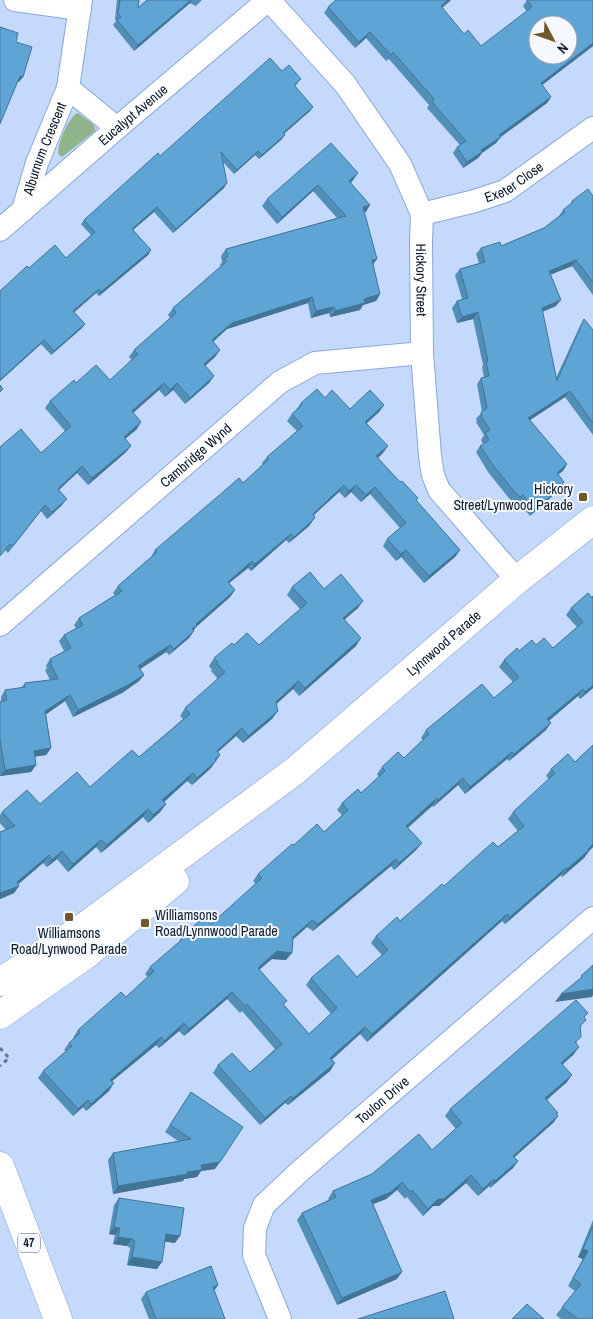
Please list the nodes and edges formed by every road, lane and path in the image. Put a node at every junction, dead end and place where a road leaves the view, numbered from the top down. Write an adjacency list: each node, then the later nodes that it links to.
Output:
1 (14, 0): 3 (street)
2 (268, 0): 5 (street, Eucalypt Avenue); 8 (street, Hickory Street)
3 (81, 4): 4 (street, Alburnum Crescent)
4 (68, 88): 5 (street, Alburnum Crescent); 7 (street, Alburnum Crescent)
5 (117, 128): 7 (street, Eucalypt Avenue)
6 (593, 128): 8 (street, Exeter Close)
7 (23, 210): 9 (street, Eucalypt Avenue)
8 (422, 214): 10 (street, Hickory Street)
9 (0, 230)
10 (422, 352): 12 (street, Hickory Street); 13 (street, Cambridge Wynd)
11 (593, 520): 12 (main road, Lynnwood Parade)
12 (517, 580): 14 (main road, Lynnwood Parade)
13 (0, 625)
14 (296, 770): 16 (main road, Lynnwood Parade); 17 (main road, Lynnwood Parade)
15 (593, 918): 22 (street, Toulon Drive)
16 (0, 982)
17 (0, 1014)
18 (0, 1048): 19 (path)
19 (0, 1066)
20 (0, 1166): 21 (main road, 47)
21 (58, 1319)
22 (280, 1319)

